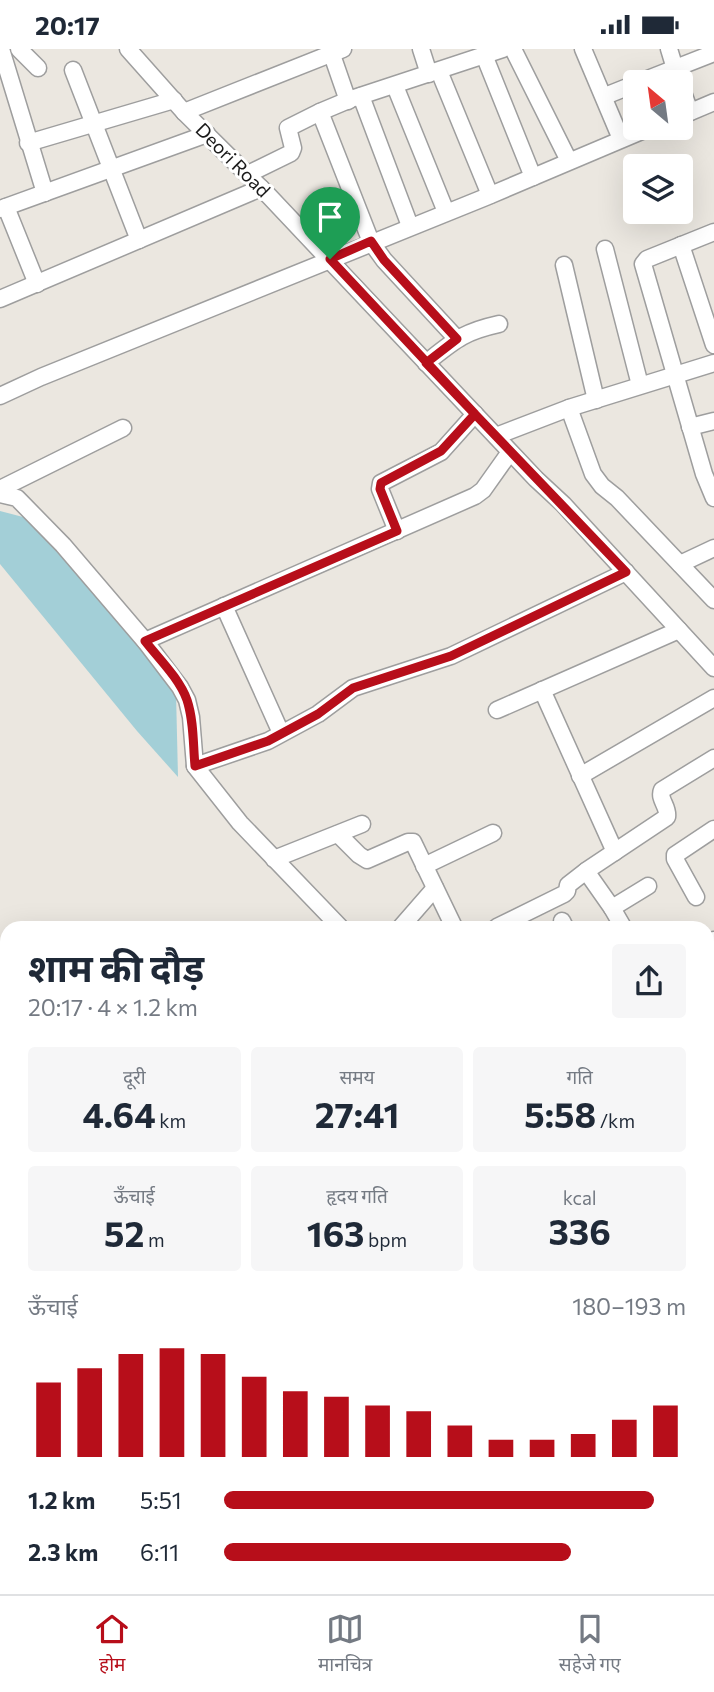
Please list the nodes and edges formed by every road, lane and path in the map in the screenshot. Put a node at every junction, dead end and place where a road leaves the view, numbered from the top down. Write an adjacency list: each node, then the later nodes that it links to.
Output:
1 (1, 49): 28 (street)
2 (19, 49): 12 (street)
3 (128, 49): 22 (street, Deori Road)
4 (421, 49): 16 (street)
5 (503, 49): 11 (street)
6 (513, 49): 29 (street)
7 (583, 49): 19 (street)
8 (669, 49): 14 (street)
9 (335, 50): 20 (street); 22 (street)
10 (714, 53): 15 (street)
11 (484, 55): 16 (street); 32 (street)
12 (38, 68)
13 (73, 70): 25 (street)
14 (675, 70)
15 (690, 70)
16 (434, 73): 17 (street); 35 (street)
17 (395, 86): 20 (street); 37 (street)
18 (623, 89): 19 (street)
19 (605, 96): 27 (street)
20 (354, 98): 24 (street); 38 (street)
21 (714, 102): 23 (street)
22 (179, 106): 25 (street); 26 (street, Deori Road)
23 (693, 111)
24 (320, 112): 31 (street); 41 (street)
25 (94, 124): 28 (street); 30 (street)
26 (207, 134): 30 (street); 31 (street, Deori Road)
27 (621, 139): 29 (street)
28 (28, 143): 34 (street)
29 (569, 161): 32 (street)
30 (112, 169): 34 (street); 40 (street)
31 (248, 174): 33 (street, Deori Road)
32 (533, 177): 35 (street)
33 (261, 188): 40 (street); 44 (street, Deori Road)
34 (45, 193): 36 (street)
35 (490, 195): 37 (street)
36 (3, 208): 46 (street)
37 (446, 212): 38 (street)
38 (410, 226): 41 (street)
39 (714, 232): 42 (street)
40 (139, 240): 46 (street)
41 (371, 241): 44 (street); 49 (street)
42 (681, 245): 50 (street); 53 (street)
43 (605, 249): 54 (street)
44 (330, 259): 52 (street, Deori Road); 55 (street)
45 (564, 265): 56 (street)
46 (37, 284): 47 (street)
47 (0, 298)
48 (499, 324): 49 (street)
49 (457, 339): 52 (street)
50 (714, 345)
51 (714, 362): 53 (street)
52 (426, 363): 58 (street, Deori Road)
53 (674, 374): 54 (street); 60 (street)
54 (639, 385): 56 (street)
55 (0, 396)
56 (596, 400): 57 (street)
57 (569, 408): 62 (street); 69 (street)
58 (475, 414): 62 (street, Deori Road); 67 (street)
59 (714, 421): 60 (street)
60 (690, 427): 64 (street)
61 (123, 428): 65 (street)
62 (496, 436): 63 (street, Deori Road)
63 (510, 452): 67 (street); 70 (street, Deori Road)
64 (709, 472): 66 (street)
65 (0, 491): 74 (street)
66 (714, 498)
67 (397, 531): 72 (street)
68 (714, 548): 69 (street)
69 (680, 564): 71 (street)
70 (626, 572): 73 (street, Deori Road); 79 (street)
71 (714, 600)
72 (224, 607): 74 (street); 79 (street)
73 (679, 630): 75 (street, Deori Road); 76 (street)
74 (145, 641): 81 (street)
75 (714, 668)
76 (542, 690): 78 (street); 82 (street)
77 (714, 698): 82 (street)
78 (497, 710)
79 (281, 733): 81 (street)
80 (714, 758): 87 (street)
81 (195, 766): 88 (street)
82 (580, 776): 87 (street)
83 (362, 824): 86 (street)
84 (714, 829): 93 (street)
85 (493, 833): 89 (street)
86 (338, 834): 88 (street); 89 (street)
87 (615, 852): 90 (street)
88 (274, 859): 95 (street)
89 (424, 866): 92 (street)
90 (586, 871): 94 (street); 98 (street)
91 (648, 887): 94 (street)
92 (435, 888): 96 (street); 97 (street)
93 (696, 897)
94 (612, 908): 99 (street)
95 (334, 921)
96 (406, 921)
97 (451, 921)
98 (521, 921)
99 (620, 921)

